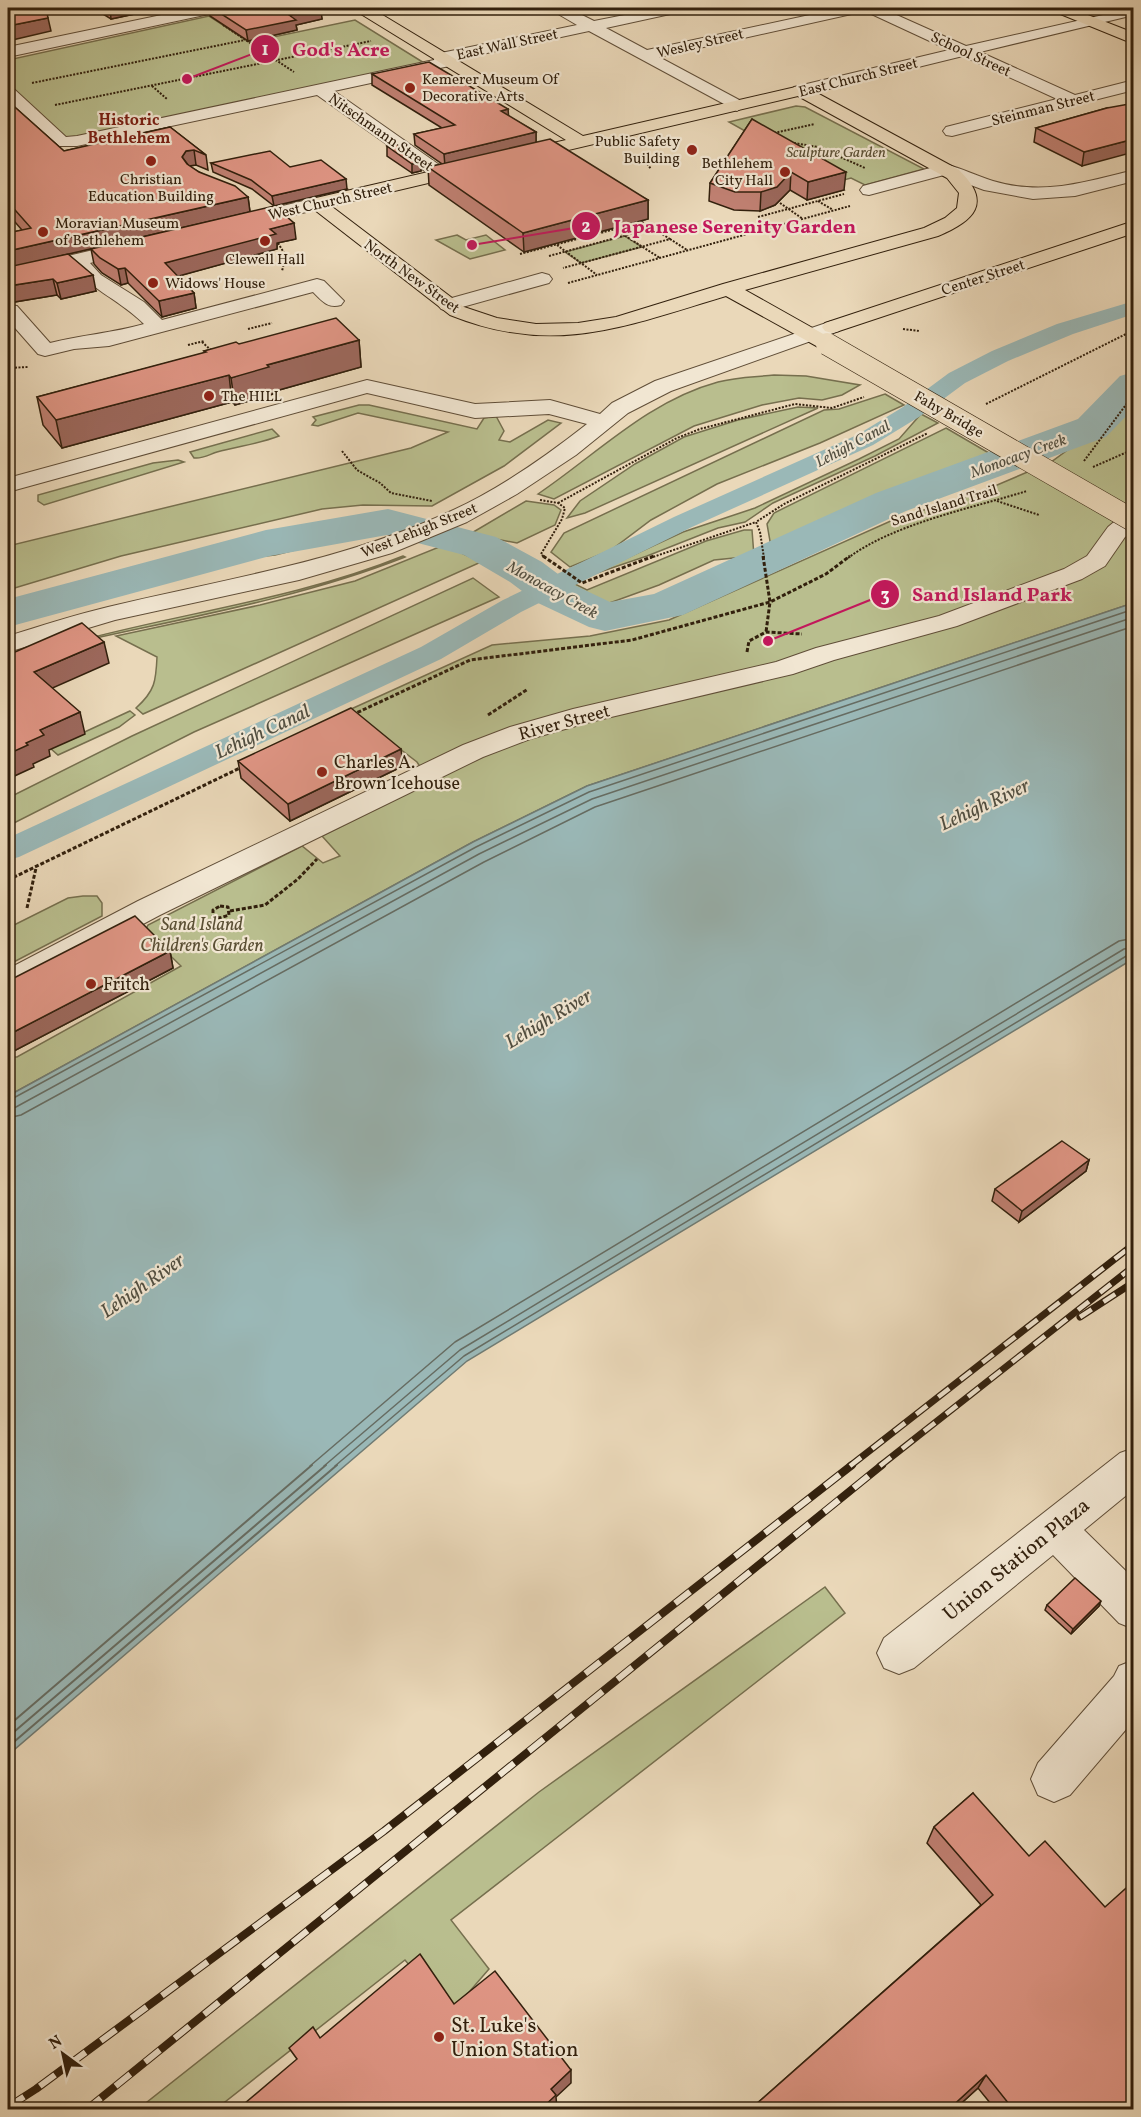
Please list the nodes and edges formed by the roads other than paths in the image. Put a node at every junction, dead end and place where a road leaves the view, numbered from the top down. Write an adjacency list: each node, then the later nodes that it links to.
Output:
1 (361, 8): 15 (main road)
2 (558, 8): 10 (street)
3 (679, 8): 10 (street, East Wall Street)
4 (860, 8): 14 (street, Wesley Street)
5 (870, 8): 12 (street, School Street)
6 (1058, 8): 9 (main road)
7 (1134, 10): 9 (street, East Church Street)
8 (216, 15): 13 (street)
9 (1090, 21): 11 (main road); 12 (street, East Church Street)
10 (592, 26): 14 (street); 15 (street, East Wall Street)
11 (1134, 39)
12 (964, 51): 18 (street, East Church Street); 20 (street, School Street)
13 (8, 52)
14 (647, 55): 21 (street)
15 (445, 60): 17 (street, East Wall Street); 23 (main road)
16 (1134, 85): 20 (street, Steinman Street)
17 (320, 89): 19 (street, East Wall Street); 25 (street, Nitschmann Street)
18 (800, 92): 21 (main road, East Church Street); 24 (main road, North New Street)
19 (8, 93)
20 (1072, 100): 22 (street, Steinman Street)
21 (737, 106): 23 (main road, East Church Street)
22 (952, 131)
23 (582, 142): 25 (main road, West Church Street)
24 (945, 169): 26 (street); 27 (street); 37 (main road, North New Street)
25 (442, 175): 29 (main road, West Church Street)
26 (1134, 175)
27 (869, 190)
28 (251, 200): 30 (street)
29 (316, 204): 30 (street, West Church Street); 40 (main road, North New Street)
30 (270, 215): 31 (street, West Church Street)
31 (224, 226)
32 (1134, 227): 43 (main road, Center Street)
33 (156, 242): 34 (street)
34 (77, 260): 36 (street); 42 (street)
35 (548, 275): 40 (street)
36 (8, 276)
37 (756, 281): 38 (main road, North New Street); 43 (main road)
38 (729, 289): 40 (main road, North New Street); 43 (main road)
39 (334, 301): 42 (street)
40 (448, 305)
41 (10, 310): 42 (street)
42 (159, 328)
43 (829, 335): 44 (street, West Lehigh Street); 46 (main road, Fahy Bridge); 47 (main road, Fahy Bridge, bridge)
44 (602, 421): 45 (street); 48 (street, West Lehigh Street)
45 (8, 485)
46 (1134, 499)
47 (1134, 519): 49 (street, River Street)
48 (8, 644)
49 (8, 982)
50 (1134, 1465): 51 (street, Union Station Plaza)
51 (1054, 1529): 52 (street); 53 (street, Union Station Plaza)
52 (1134, 1610)
53 (899, 1653)
54 (1134, 1681): 55 (street)
55 (1054, 1779)

